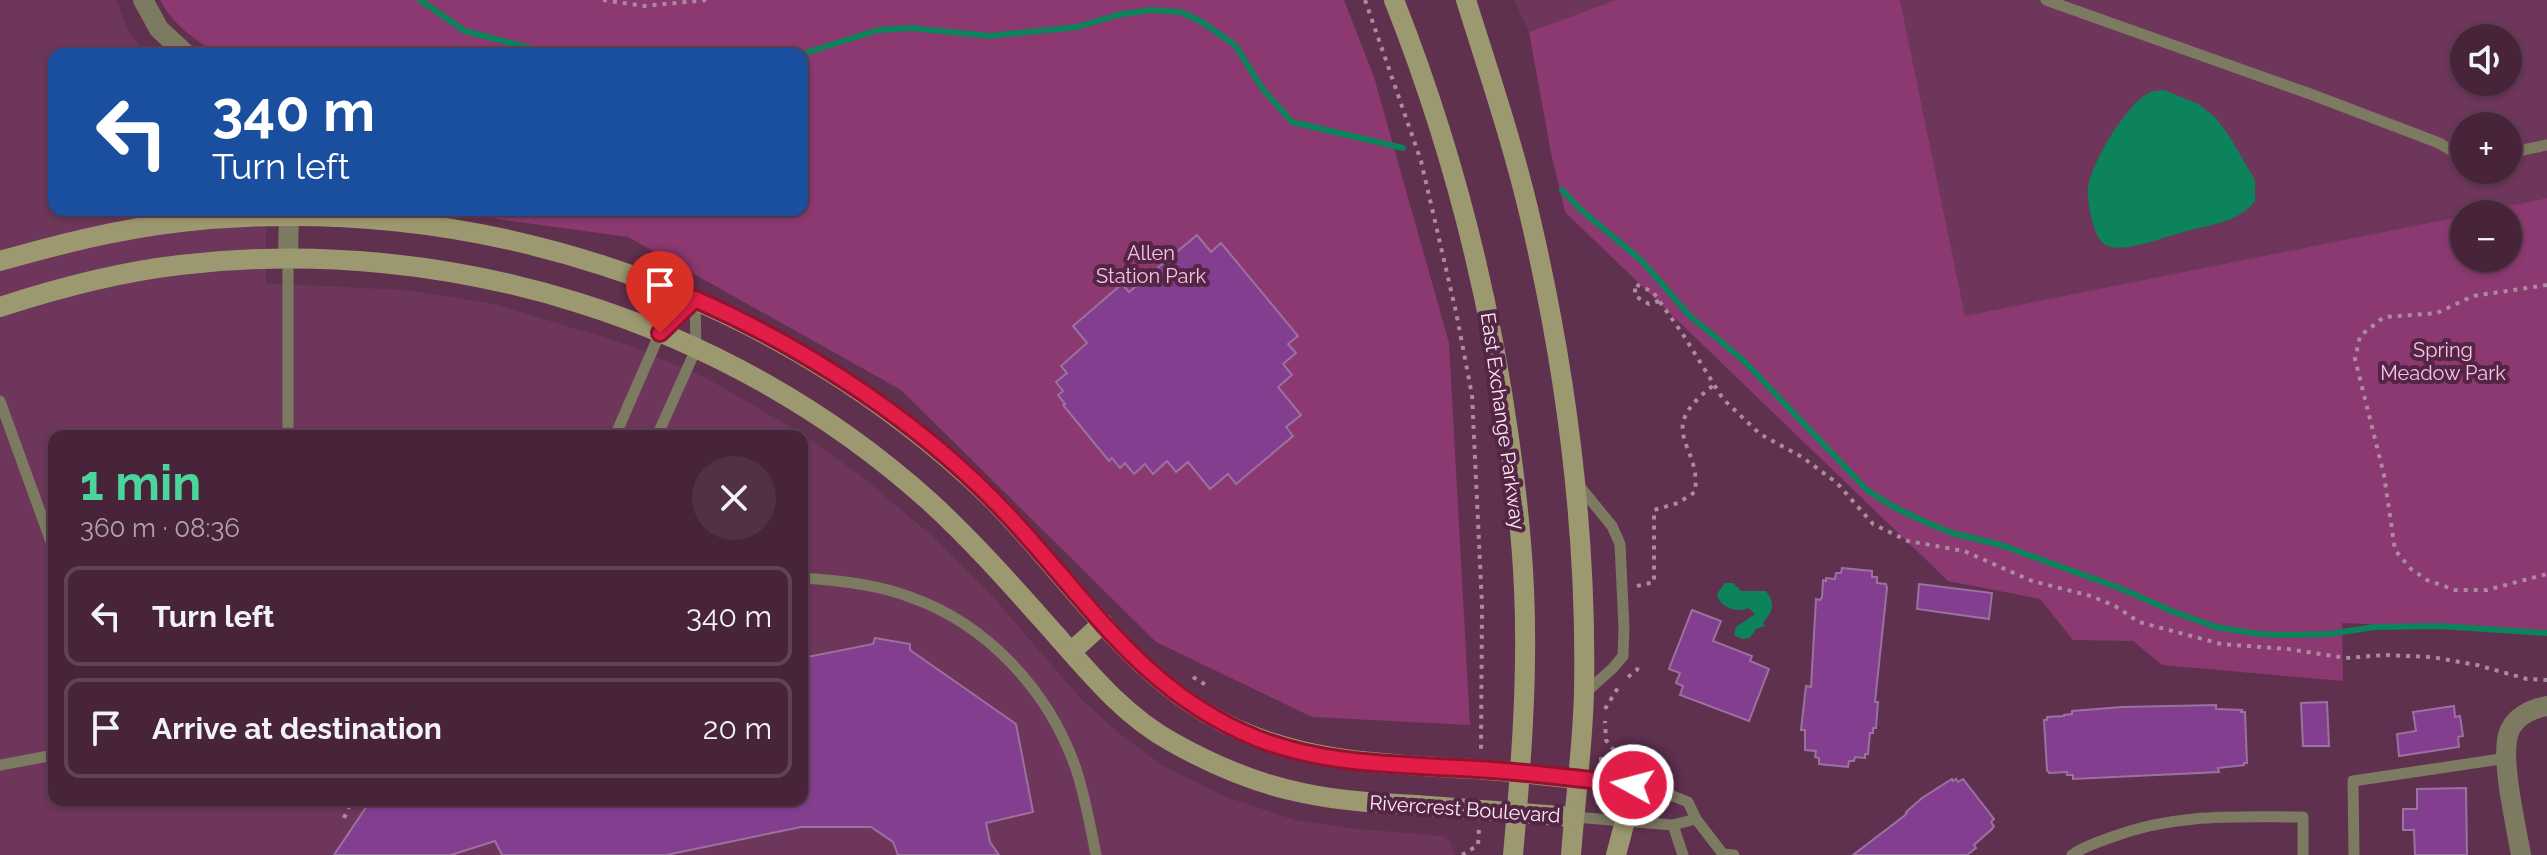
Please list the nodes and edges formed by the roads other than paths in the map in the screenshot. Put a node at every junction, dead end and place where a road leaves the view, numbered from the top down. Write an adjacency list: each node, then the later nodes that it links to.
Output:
1 (143, 0): 5 (street)
2 (1394, 0): 32 (street, East Exchange Parkway)
3 (1466, 0): 22 (street)
4 (2046, 0): 7 (lane)
5 (180, 48)
6 (2547, 145): 8 (lane)
7 (2450, 150)
8 (2522, 150)
9 (254, 216): 13 (street, Rivercrest Boulevard)
10 (289, 216): 12 (street)
11 (328, 216): 14 (street, Rivercrest Boulevard)
12 (288, 259): 15 (street, Rivercrest Boulevard); 16 (street, Rivercrest Boulevard); 19 (lane)
13 (0, 261)
14 (695, 299): 16 (lane); 17 (lane); 25 (street, Rivercrest Boulevard)
15 (0, 307)
16 (660, 333): 17 (street, Rivercrest Boulevard); 20 (lane)
17 (696, 349): 21 (lane); 26 (street, Rivercrest Boulevard)
18 (0, 401): 23 (lane)
19 (288, 430)
20 (618, 430)
21 (660, 430)
22 (1575, 481): 27 (street); 27 (lane)
23 (48, 533)
24 (808, 579): 39 (lane)
25 (1103, 623): 26 (street); 32 (street, Rivercrest Boulevard)
26 (1071, 652): 34 (street, Rivercrest Boulevard)
27 (1584, 694): 33 (street)
28 (2547, 706): 30 (street)
29 (48, 756): 31 (lane)
30 (2507, 758): 48 (lane); 49 (street)
31 (0, 765)
32 (1519, 773): 33 (street, Rivercrest Boulevard); 34 (street, East Exchange Parkway)
33 (1579, 779): 35 (street); 36 (lane, Rivercrest Boulevard)
34 (1516, 813): 35 (street, Rivercrest Boulevard); 40 (street, East Exchange Parkway)
35 (1574, 817): 37 (lane, Rivercrest Boulevard); 41 (street)
36 (1696, 819): 38 (lane, Rivercrest Boulevard); 44 (lane)
37 (1625, 821): 38 (lane, Rivercrest Boulevard); 42 (street)
38 (1673, 825): 43 (lane)
39 (1096, 855)
40 (1513, 855)
41 (1571, 855)
42 (1616, 855)
43 (1683, 855)
44 (1723, 855): 45 (lane)
45 (1734, 855)
46 (2072, 855): 47 (lane)
47 (2303, 855)
48 (2354, 855)
49 (2521, 855)

